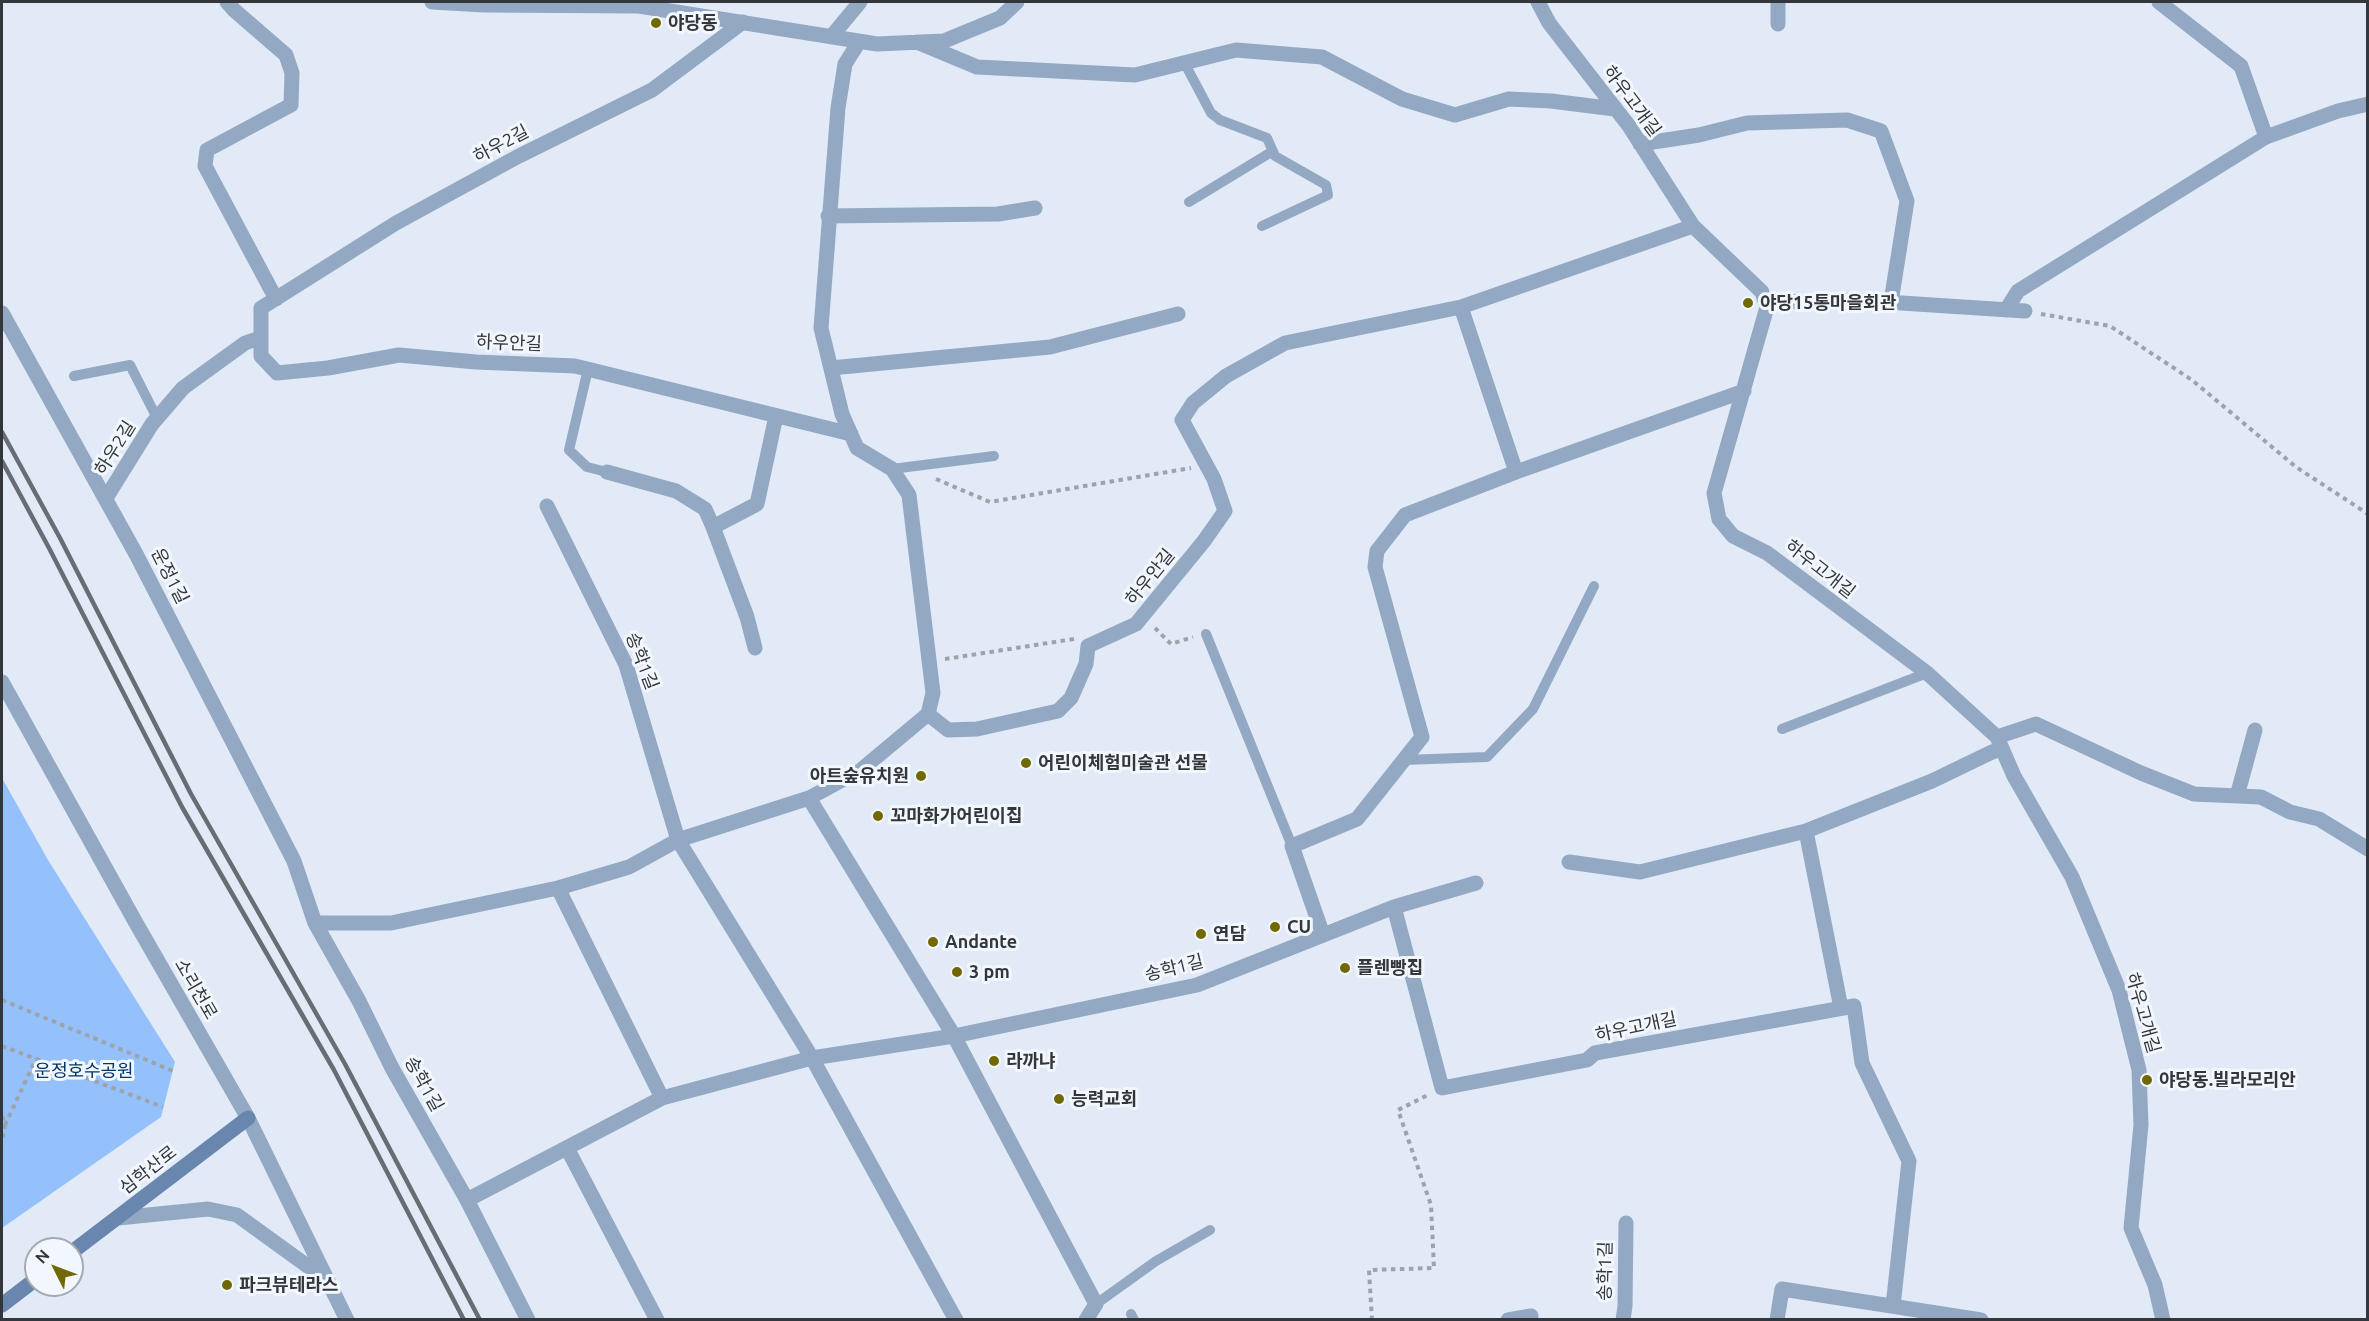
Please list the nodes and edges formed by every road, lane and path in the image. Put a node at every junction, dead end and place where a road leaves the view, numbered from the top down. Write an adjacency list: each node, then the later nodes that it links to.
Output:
1 (227, 2): 25 (street)
2 (432, 2): 8 (street)
3 (860, 2): 11 (street)
4 (1017, 2): 13 (street)
5 (1538, 2): 16 (street, 하우고개길)
6 (1778, 2): 10 (street)
7 (2159, 2): 17 (street)
8 (578, 3): 9 (street)
9 (742, 22): 11 (street); 25 (street, 하우2길)
10 (1778, 24)
11 (831, 37): 12 (street)
12 (859, 42): 13 (street); 22 (street)
13 (917, 42): 14 (street)
14 (1184, 63): 16 (street); 19 (lane)
15 (2367, 104): 17 (street)
16 (1615, 109): 18 (street, 하우고개길)
17 (2266, 137): 29 (street)
18 (1640, 144): 24 (street, 하우고개길); 27 (street)
19 (1273, 151): 20 (lane); 23 (lane)
20 (1189, 202)
21 (1035, 208): 22 (street)
22 (828, 216): 34 (street)
23 (1262, 226)
24 (1693, 226): 26 (street, 하우고개길); 28 (street)
25 (276, 298): 33 (street, 하우2길)
26 (1764, 299): 27 (street); 37 (street, 하우고개길)
27 (1891, 302): 29 (street)
28 (1461, 307): 42 (street, 하우안길); 45 (street)
29 (2006, 310): 30 (street)
30 (2025, 311): 48 (path)
31 (2, 313): 46 (street, 운정1길)
32 (1178, 314): 34 (street)
33 (260, 338): 35 (street, 하우안길); 39 (street, 하우2길)
34 (831, 368): 40 (street)
35 (588, 369): 38 (street, 하우안길); 44 (lane)
36 (74, 376): 39 (lane)
37 (1744, 391): 45 (street); 56 (street, 하우고개길)
38 (776, 416): 40 (street, 하우안길); 49 (street)
39 (157, 418): 46 (street, 하우2길)
40 (851, 434): 43 (street)
41 (994, 456): 43 (lane)
42 (1206, 465): 43 (path); 51 (street, 하우안길)
43 (900, 468): 55 (street)
44 (607, 472): 49 (street)
45 (1516, 472): 62 (street)
46 (106, 498): 69 (street, 운정1길)
47 (547, 506): 66 (street, 송학1길)
48 (2367, 514)
49 (713, 527): 54 (street)
50 (1593, 586): 62 (lane)
51 (1136, 624): 52 (path); 53 (street, 하우안길)
52 (1206, 634): 67 (lane)
53 (1088, 646): 55 (path); 58 (street)
54 (755, 648)
55 (929, 661): 58 (street)
56 (1928, 673): 59 (lane); 61 (street, 하우고개길)
57 (2, 682): 87 (street, 소리천로)
58 (928, 714): 64 (street)
59 (1782, 729)
60 (2255, 730): 63 (street)
61 (2000, 743): 63 (street); 65 (street); 112 (street, 하우고개길)
62 (1404, 760): 67 (street)
63 (2237, 796): 68 (street)
64 (808, 798): 66 (street); 78 (street)
65 (1806, 831): 70 (street); 77 (street)
66 (678, 840): 72 (street); 80 (street, 송학1길)
67 (1292, 846): 75 (street)
68 (2367, 849)
69 (294, 861): 74 (street, 송학1길)
70 (1569, 862)
71 (1476, 883): 73 (street, 송학1길)
72 (558, 888): 74 (street); 84 (street)
73 (1394, 908): 75 (street, 송학1길); 83 (street)
74 (315, 923): 91 (street, 송학1길)
75 (1323, 935): 78 (street, 송학1길)
76 (2, 1000): 82 (path)
77 (1841, 1008): 83 (street, 하우고개길); 100 (street)
78 (954, 1036): 80 (street, 송학1길); 98 (street)
79 (2, 1046): 81 (path)
80 (812, 1058): 84 (street, 송학1길); 105 (street, 송학1길)
81 (36, 1059): 85 (path); 88 (path)
82 (173, 1071)
83 (1442, 1088): 107 (path)
84 (662, 1098): 90 (street, 송학1길)
85 (163, 1107)
86 (2, 1116): 88 (path)
87 (248, 1118): 92 (street, 심학산로); 96 (street, 소리천로)
88 (5, 1125): 89 (path)
89 (2, 1140)
90 (567, 1148): 91 (street, 송학1길); 104 (street)
91 (467, 1200): 103 (street, 송학1길)
92 (118, 1218): 95 (street, 심학산로); 96 (street)
93 (1626, 1222): 109 (street, 송학1길)
94 (1210, 1230): 98 (lane)
95 (84, 1243)
96 (327, 1280): 102 (street, 소리천로)
97 (24, 1288): 99 (street)
98 (1096, 1304): 106 (street)
99 (2, 1305)
100 (1893, 1306): 110 (street); 111 (street)
101 (1531, 1317): 108 (street)
102 (347, 1320)
103 (528, 1320)
104 (657, 1320)
105 (956, 1320)
106 (1086, 1320)
107 (1372, 1320)
108 (1508, 1320)
109 (1623, 1320)
110 (1777, 1320)
111 (1981, 1320)
112 (2163, 1320)

